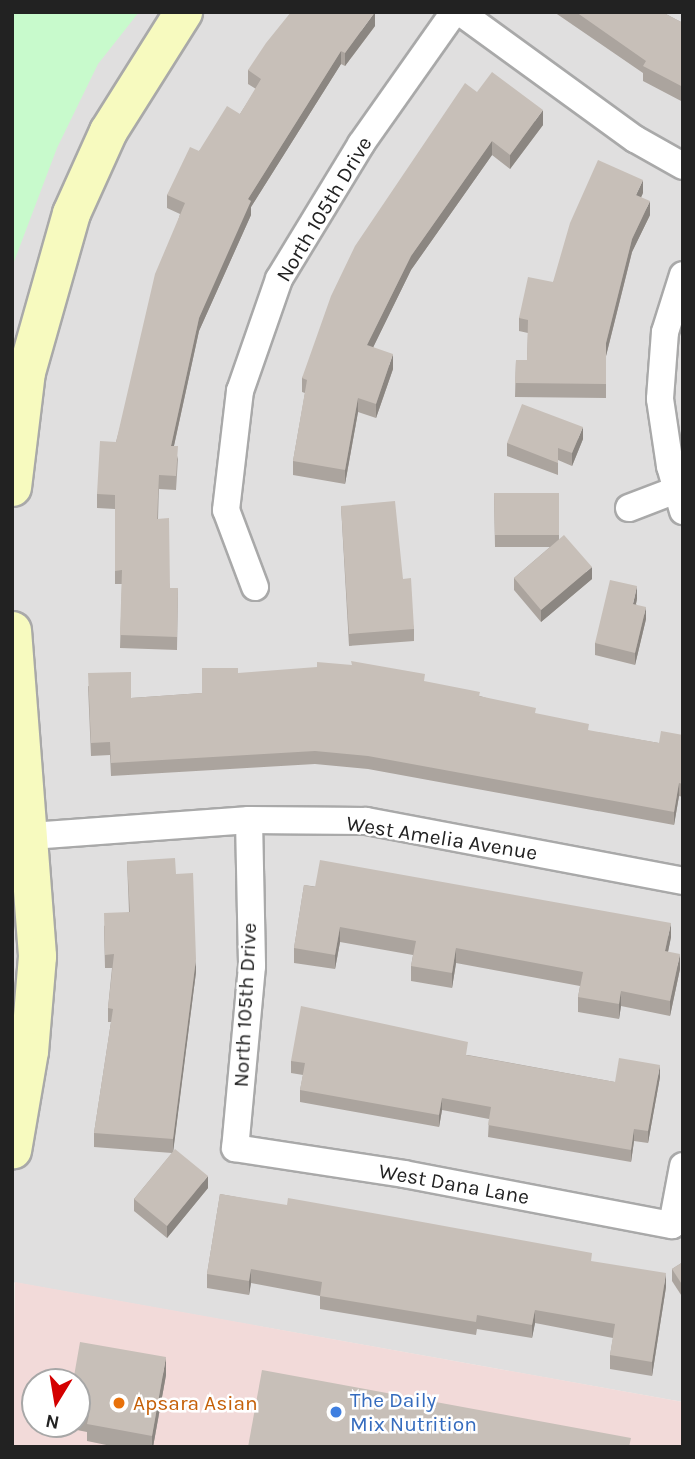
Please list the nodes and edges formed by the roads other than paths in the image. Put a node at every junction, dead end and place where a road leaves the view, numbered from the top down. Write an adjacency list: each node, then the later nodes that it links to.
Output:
1 (183, 12): 6 (street)
2 (454, 12): 9 (street, North 105th Drive)
3 (460, 12): 4 (street)
4 (683, 166)
5 (683, 275): 7 (street)
6 (12, 487)
7 (679, 501): 8 (street)
8 (629, 508)
9 (255, 587)
10 (12, 630): 12 (street)
11 (249, 820): 12 (street, West Amelia Avenue); 13 (street, West Amelia Avenue); 14 (street, North 105th Drive)
12 (31, 836): 15 (street)
13 (683, 881)
14 (235, 1148): 16 (street, West Dana Lane)
15 (12, 1150)
16 (683, 1166)

